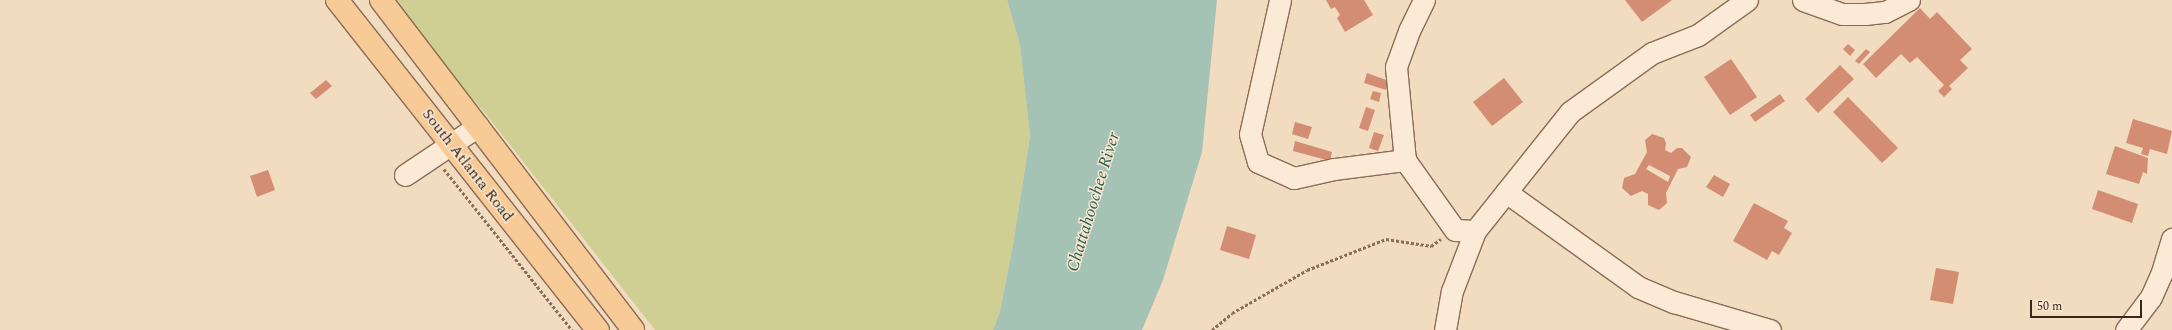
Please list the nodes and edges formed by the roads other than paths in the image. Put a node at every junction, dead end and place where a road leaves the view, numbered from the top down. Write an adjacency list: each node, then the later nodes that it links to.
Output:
1 (337, 0): 9 (main road, South Atlanta Road)
2 (381, 0): 8 (main road, South Atlanta Road)
3 (1280, 0): 10 (street)
4 (1424, 0): 10 (street)
5 (1746, 0): 12 (street)
6 (1803, 0): 7 (street)
7 (1909, 0)
8 (478, 126): 9 (street); 17 (main road, South Atlanta Road)
9 (451, 144): 11 (street); 16 (main road, South Atlanta Road)
10 (1406, 160): 13 (street)
11 (406, 175)
12 (1506, 192): 13 (street); 19 (street)
13 (1465, 230): 18 (street)
14 (2172, 239): 15 (street)
15 (2167, 279): 20 (street)
16 (598, 330)
17 (633, 330)
18 (1445, 330)
19 (1770, 330)
20 (2126, 330)

